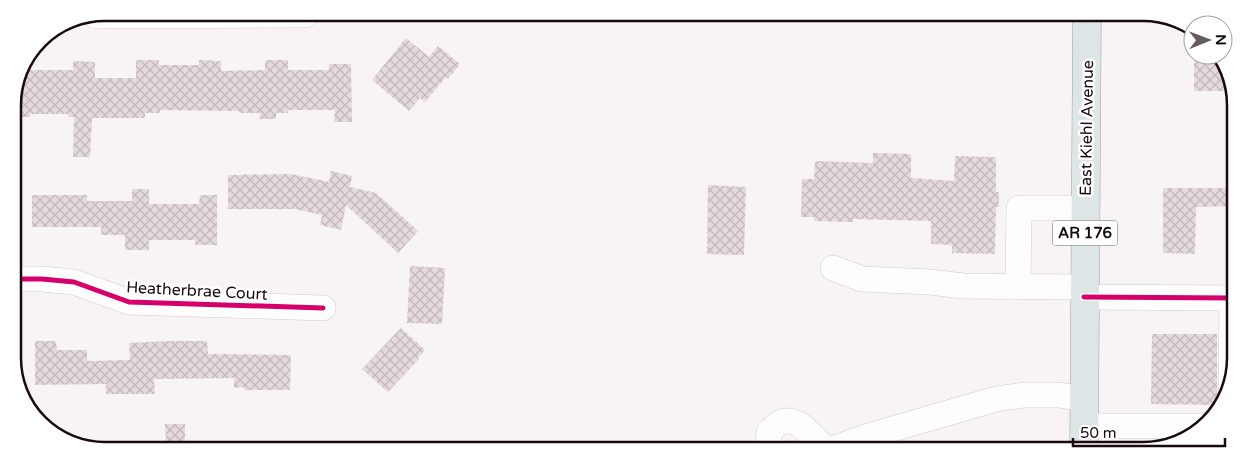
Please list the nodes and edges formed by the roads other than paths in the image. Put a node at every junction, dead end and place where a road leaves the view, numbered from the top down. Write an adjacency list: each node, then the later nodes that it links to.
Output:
1 (1086, 21): 2 (main road, East Kiehl Avenue / AR 176)
2 (1085, 208): 5 (street); 6 (main road, East Kiehl Avenue / AR 176)
3 (833, 268): 5 (street)
4 (21, 279): 8 (street, Heatherbrae Court)
5 (1018, 288): 6 (street)
6 (1084, 292): 7 (street); 9 (main road, East Kiehl Avenue / AR 176)
7 (1227, 298)
8 (323, 308)
9 (1084, 400): 11 (main road, East Kiehl Avenue / AR 176); 14 (street)
10 (1189, 427): 11 (street)
11 (1084, 438)
12 (768, 442): 13 (street)
13 (818, 442)
14 (852, 442)

